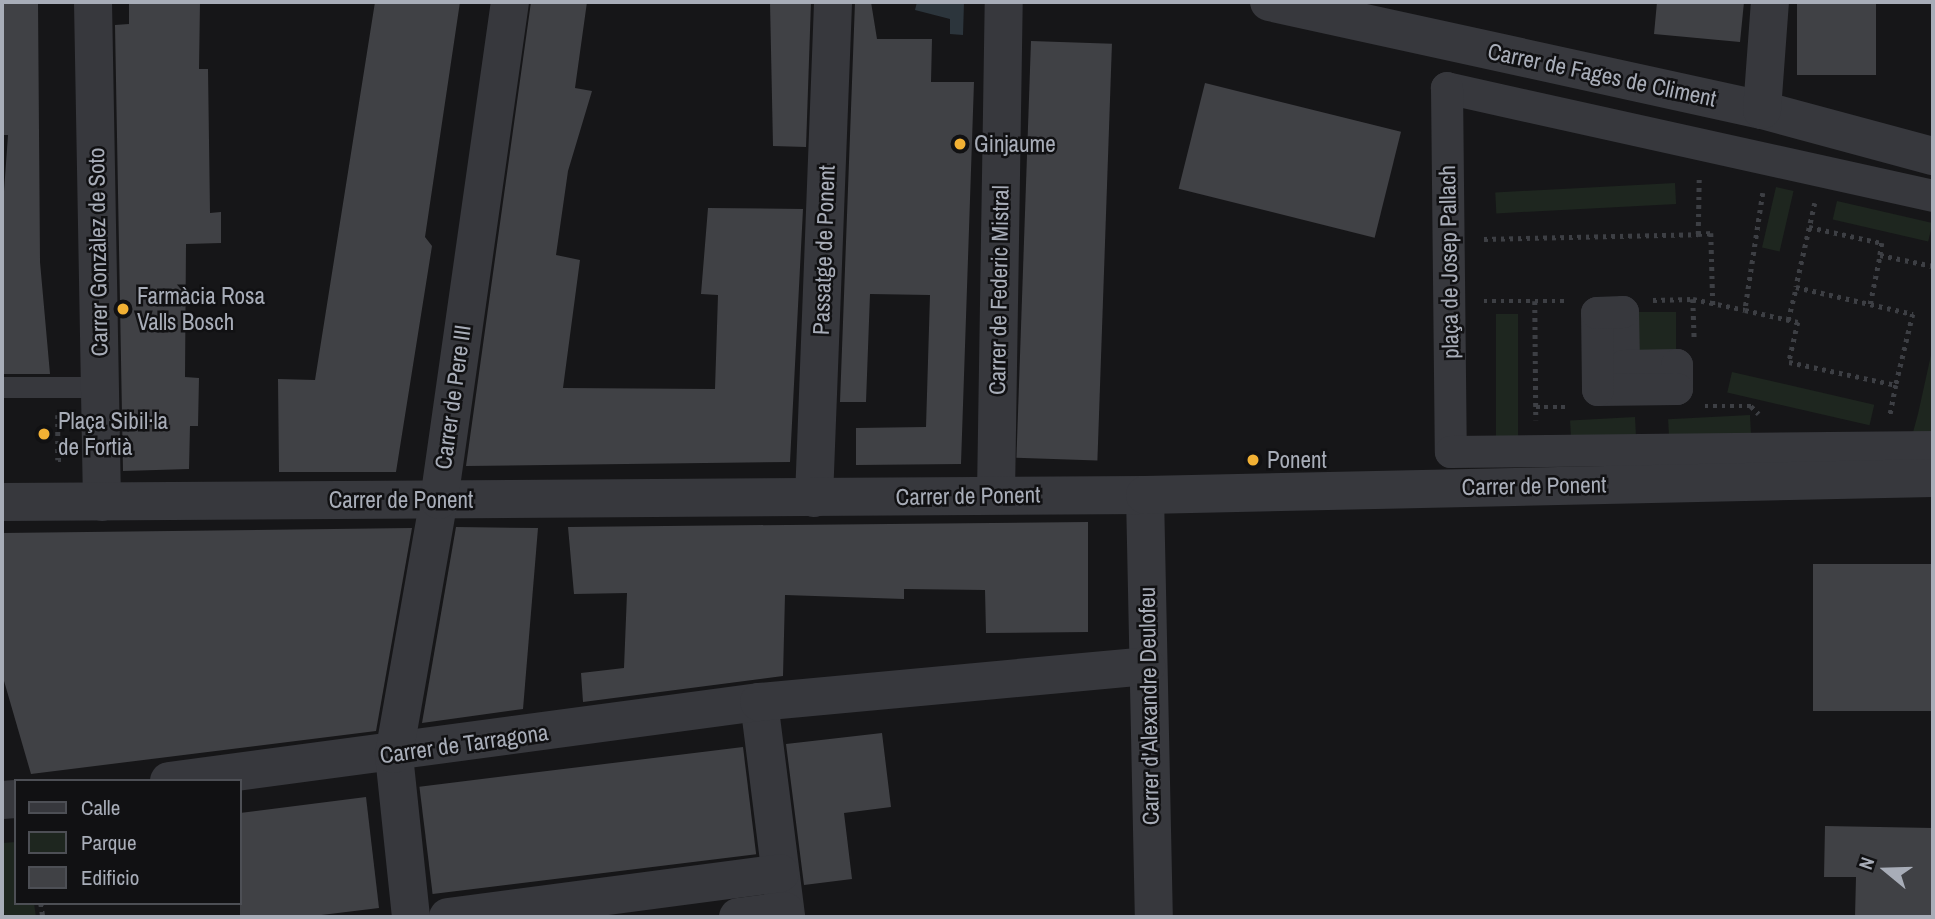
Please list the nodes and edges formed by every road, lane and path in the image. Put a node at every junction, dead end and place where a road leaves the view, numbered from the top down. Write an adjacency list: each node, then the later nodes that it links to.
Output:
1 (93, 2): 29 (street, Carrer Gonzàlez de Soto)
2 (510, 2): 41 (street, Carrer de Pere III)
3 (833, 2): 40 (street, Passatge de Ponent)
4 (1004, 2): 38 (street, Carrer de Federic Mistral)
5 (1269, 2): 7 (street, Carrer de Fages de Climent)
6 (1770, 2): 7 (street)
7 (1762, 110): 8 (street, Carrer de Fages de Climent)
8 (1933, 156)
9 (1699, 184): 14 (path)
10 (1764, 185): 25 (path)
11 (1933, 196): 35 (street, plaça de Josep Pallach)
12 (1812, 215): 13 (path)
13 (1809, 227): 16 (path); 18 (path)
14 (1698, 234): 15 (path); 23 (path)
15 (1483, 239)
16 (1880, 255): 17 (path); 22 (path)
17 (1933, 266)
18 (1797, 287): 22 (path); 26 (path)
19 (1518, 301): 20 (path)
20 (1484, 302)
21 (1535, 302): 34 (path)
22 (1870, 304): 27 (path)
23 (1713, 305)
24 (1728, 310): 25 (path)
25 (1745, 310): 26 (path)
26 (1788, 320): 27 (path)
27 (1896, 386): 33 (path)
28 (2, 387): 29 (lane)
29 (100, 387): 43 (street, Carrer Gonzàlez de Soto)
30 (1729, 406): 31 (path)
31 (1751, 406)
32 (57, 407): 36 (path)
33 (1892, 409)
34 (1536, 418)
35 (1933, 447)
36 (71, 460)
37 (1933, 478): 39 (street, Carrer de Ponent)
38 (996, 494): 39 (street, Carrer de Ponent); 40 (street, Carrer de Ponent)
39 (1145, 495): 44 (street, Carrer d'Alexandre Deulofeu)
40 (814, 498): 41 (street, Carrer de Ponent)
41 (439, 500): 43 (street, Carrer de Ponent); 46 (street, Carrer de Pere III)
42 (2, 502): 43 (street, Carrer de Ponent)
43 (102, 502)
44 (1146, 666): 45 (street, Carrer de Tarragona); 53 (street, Carrer d'Alexandre Deulofeu)
45 (759, 702): 46 (street, Carrer de Tarragona); 48 (street)
46 (394, 754): 47 (street, Carrer de Tarragona); 50 (street, Carrer de Pere III)
47 (186, 779)
48 (780, 873): 49 (street); 51 (street)
49 (785, 914): 52 (street)
50 (411, 917)
51 (448, 917)
52 (738, 917)
53 (1154, 917)

